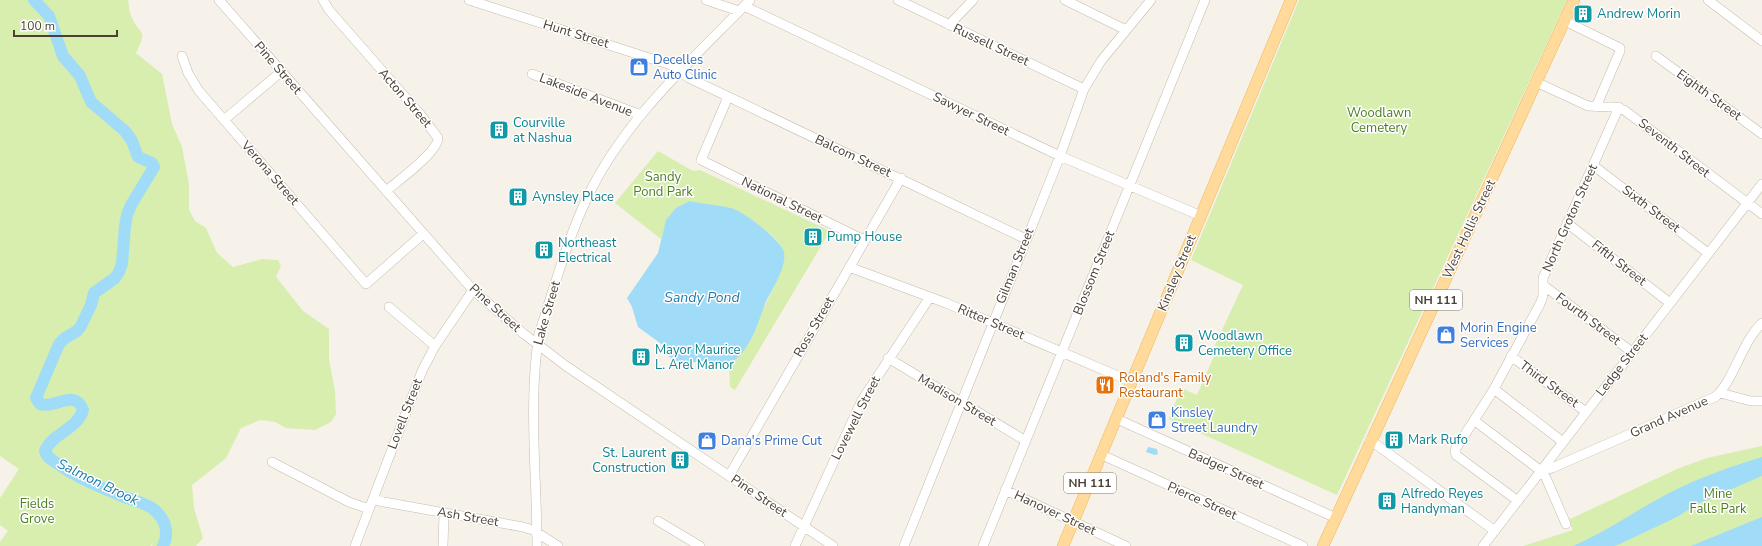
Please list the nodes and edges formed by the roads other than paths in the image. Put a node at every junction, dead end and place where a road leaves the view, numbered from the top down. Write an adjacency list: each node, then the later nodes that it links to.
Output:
1 (219, 0): 20 (street, Pine Street)
2 (323, 0): 36 (street, Acton Street)
3 (469, 0): 21 (street, Hunt Street)
4 (706, 0): 13 (street, Sawyer Street)
5 (898, 0): 15 (street, Russell Street)
6 (974, 0): 15 (street)
7 (1065, 0): 16 (street)
8 (1151, 0): 16 (street, Gilman Street)
9 (1205, 0): 35 (street, Blossom Street)
10 (1291, 0): 39 (main road, Kinsley Street / NH 111)
11 (1574, 0): 14 (main road, West Hollis Street / NH 111)
12 (1708, 0): 17 (street)
13 (744, 6): 21 (street, Lake Street); 31 (street, Sawyer Street)
14 (1565, 21): 23 (main road, West Hollis Street / NH 111); 26 (street)
15 (949, 25): 24 (street, Russell Street)
16 (1126, 30): 24 (street, Gilman Street)
17 (1762, 41)
18 (182, 56): 29 (street, Verona Street)
19 (1656, 56): 30 (street, Eighth Street)
20 (282, 72): 29 (street); 36 (street, Pine Street)
21 (681, 72): 25 (street, Balcom Street); 28 (street, Lake Street)
22 (532, 74): 28 (street, Lakeside Avenue)
23 (1536, 82): 26 (street); 67 (main road, West Hollis Street / NH 111)
24 (1084, 89): 31 (street, Gilman Street)
25 (728, 97): 33 (street, Balcom Street); 43 (street, National Street)
26 (1596, 107): 27 (street)
27 (1619, 107): 32 (street, North Groton Street); 37 (street, Seventh Street)
28 (641, 115): 53 (street, Lake Street)
29 (224, 120): 41 (street, Verona Street)
30 (1762, 134)
31 (1060, 156): 35 (street, Sawyer Street); 42 (street, Gilman Street)
32 (1594, 166): 40 (street, North Groton Street); 44 (street, Sixth Street)
33 (901, 178): 42 (street, Balcom Street); 43 (street, Ross Street)
34 (1762, 184): 37 (street, Ledge Street)
35 (1130, 186): 39 (street, Sawyer Street); 55 (street, Blossom Street)
36 (386, 191): 41 (street, Pine Street)
37 (1746, 204): 38 (street, Seventh Street); 44 (street, Ledge Street)
38 (1762, 214)
39 (1201, 216): 59 (main road, Kinsley Street / NH 111)
40 (1568, 224): 46 (street, North Groton Street); 49 (street, Fifth Street)
41 (423, 234): 47 (street, Pine Street)
42 (1026, 239): 51 (street, Gilman Street)
43 (864, 240): 45 (street, Ross Street)
44 (1708, 253): 49 (street, Ledge Street)
45 (848, 267): 48 (street, Ritter Street); 73 (street, Ross Street)
46 (1543, 286): 56 (street, Fourth Street); 57 (street, North Groton Street)
47 (473, 290): 53 (street, Pine Street); 54 (street, Lovell Street)
48 (930, 297): 51 (street, Ritter Street); 58 (street, Lovewell Street)
49 (1670, 303): 56 (street, Ledge Street)
50 (389, 307): 54 (street)
51 (992, 322): 55 (street, Ritter Street); 63 (street, Gilman Street)
52 (1762, 323): 61 (street, Grand Avenue)
53 (537, 344): 73 (street, Pine Street); 85 (street, Lake Street)
54 (435, 346): 75 (street, Lovell Street)
55 (1062, 351): 59 (street, Ritter Street); 68 (street, Blossom Street)
56 (1632, 352): 64 (street, Ledge Street)
57 (1511, 356): 60 (street, North Groton Street); 64 (street, Third Street)
58 (888, 358): 63 (street, Madison Street); 83 (street, Lovewell Street)
59 (1132, 382): 65 (main road, Kinsley Street / NH 111)
60 (1494, 389): 66 (street, North Groton Street); 69 (street)
61 (1720, 392): 62 (street); 72 (street, Grand Avenue)
62 (1762, 401)
63 (961, 402): 68 (street, Madison Street); 93 (street, Gilman Street)
64 (1586, 412): 69 (street, Ledge Street)
65 (1117, 419): 70 (main road, Kinsley Street / NH 111); 79 (street, Badger Street)
66 (1475, 421): 72 (street); 76 (street, North Groton Street)
67 (1370, 440): 79 (main road, West Hollis Street / NH 111); 84 (street)
68 (1026, 441): 74 (street, Blossom Street)
69 (1563, 442): 72 (street, Ledge Street)
70 (1102, 455): 81 (main road, Kinsley Street / NH 111); 97 (street, Pierce Street)
71 (272, 462): 77 (street)
72 (1541, 471): 76 (street, Ledge Street); 82 (street)
73 (729, 476): 83 (street, Pine Street)
74 (1005, 490): 81 (street, Hanover Street); 94 (street, Blossom Street)
75 (373, 500): 77 (street, Lovell Street); 78 (street, Ash Street)
76 (1518, 500): 84 (street, Ledge Street)
77 (369, 509): 86 (street, Lovell Street)
78 (444, 513): 85 (street, Ash Street); 87 (street)
79 (1336, 518): 98 (main road, West Hollis Street / NH 111)
80 (658, 521): 90 (street)
81 (1073, 522): 95 (main road, Kinsley Street / NH 111); 96 (street, Hanover Street)
82 (1566, 524)
83 (803, 526): 91 (street, Lovewell Street); 92 (street, Pine Street)
84 (1494, 531): 99 (street, Ledge Street)
85 (537, 533): 88 (street, Lake Street); 89 (street, Ash Street)
86 (355, 546)
87 (443, 546)
88 (537, 546)
89 (558, 546)
90 (700, 546)
91 (795, 546)
92 (833, 546)
93 (904, 546)
94 (983, 546)
95 (1063, 546)
96 (1126, 546)
97 (1303, 546)
98 (1323, 546)
99 (1483, 546)

